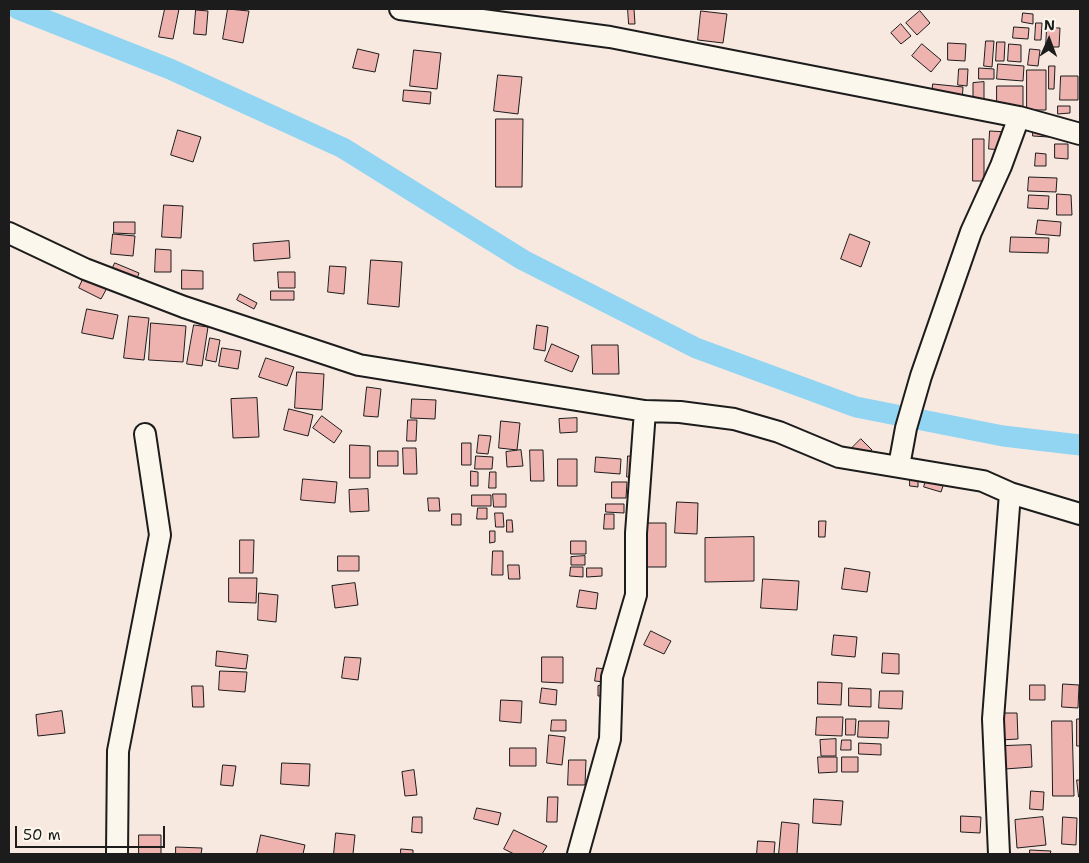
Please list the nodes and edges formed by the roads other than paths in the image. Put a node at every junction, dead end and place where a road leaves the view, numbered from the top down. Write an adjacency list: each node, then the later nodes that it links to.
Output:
1 (400, 9): 2 (street)
2 (1020, 117): 3 (street); 7 (street)
3 (1080, 134)
4 (9, 233): 5 (street)
5 (645, 411): 7 (street); 11 (street)
6 (146, 434): 10 (street)
7 (899, 466): 8 (street)
8 (1010, 493): 9 (street); 12 (street)
9 (1080, 514)
10 (117, 854)
11 (578, 854)
12 (999, 854)

